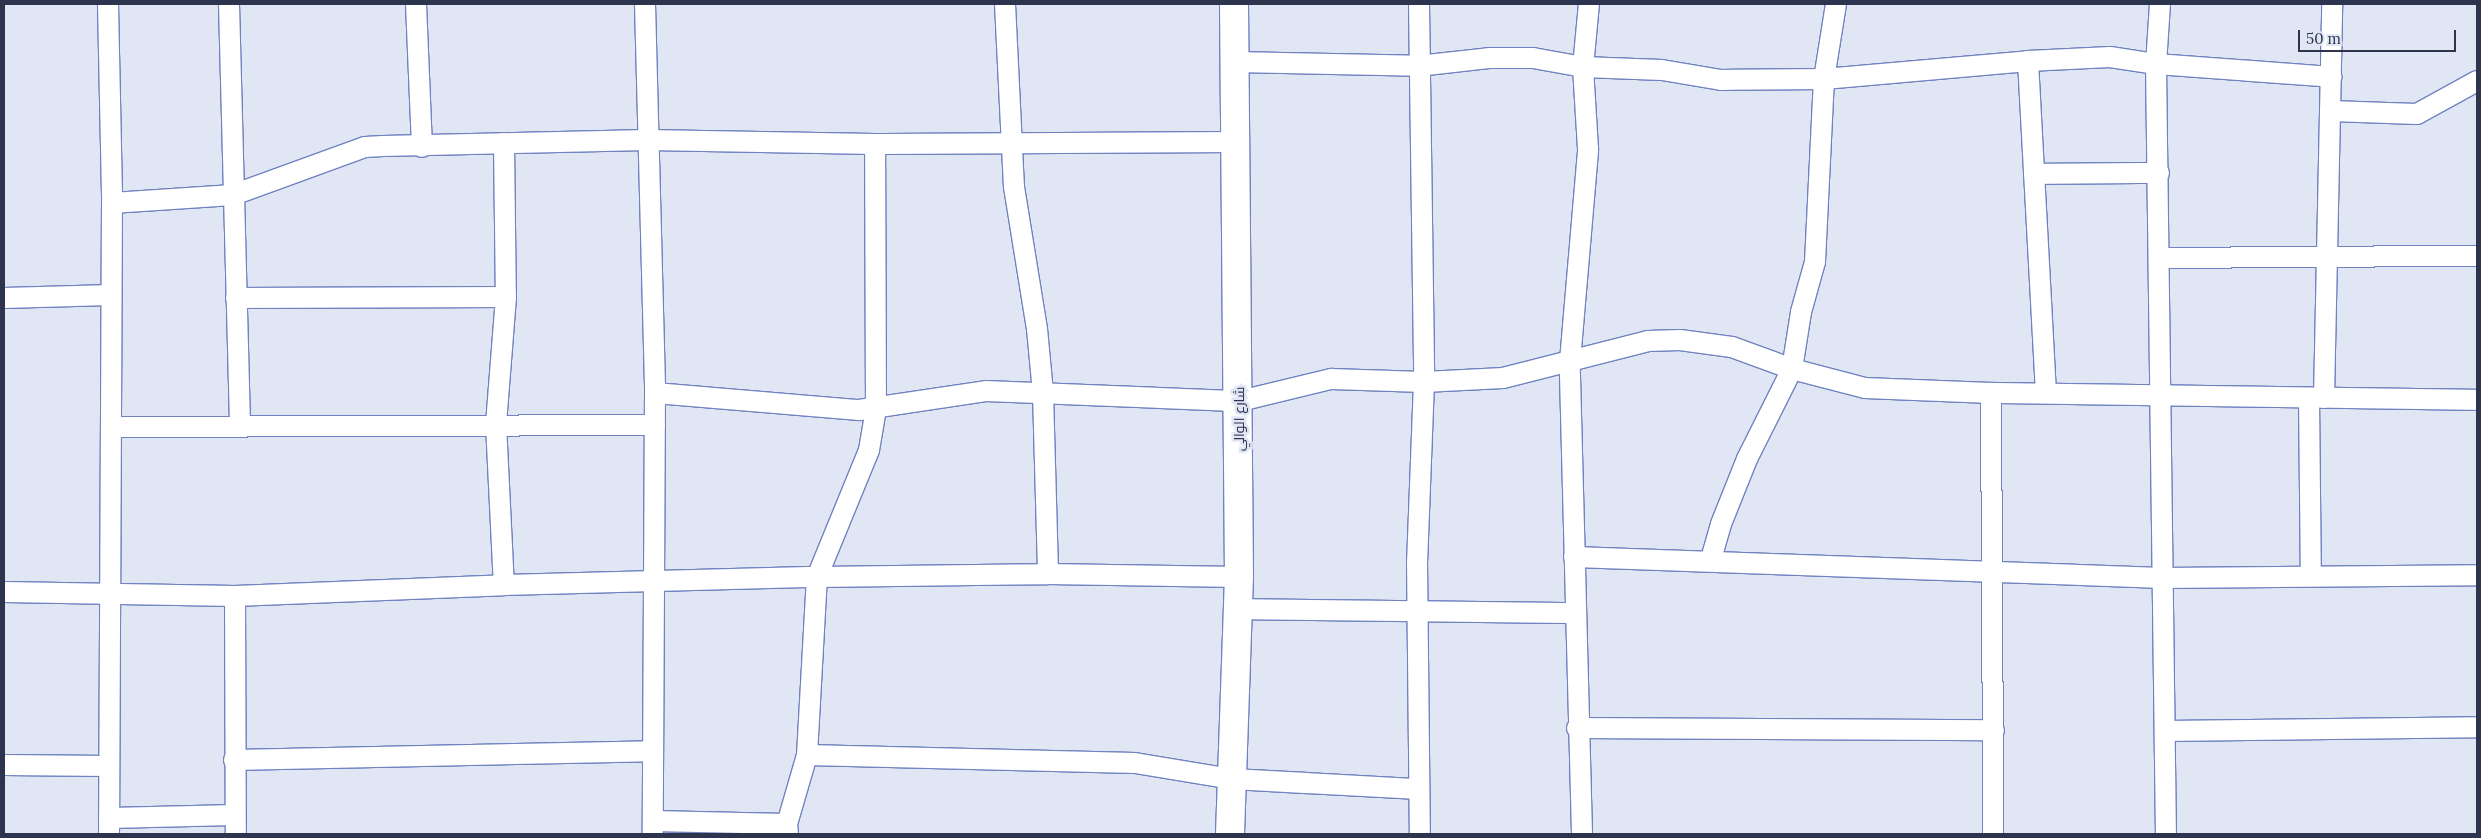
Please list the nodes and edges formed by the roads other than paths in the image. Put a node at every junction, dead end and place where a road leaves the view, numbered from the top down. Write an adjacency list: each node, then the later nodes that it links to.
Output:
1 (108, 4): 30 (street)
2 (228, 4): 29 (street)
3 (416, 4): 26 (street)
4 (645, 4): 21 (street)
5 (1005, 4): 25 (street)
6 (1234, 4): 13 (main road, شارع الوالي)
7 (1419, 4): 15 (street)
8 (1589, 4): 16 (street)
9 (1836, 4): 18 (street)
10 (2160, 4): 14 (street)
11 (2332, 4): 17 (street)
12 (2028, 61): 14 (street); 18 (street); 28 (street)
13 (1234, 62): 15 (street); 22 (main road, شارع الوالي)
14 (2156, 64): 17 (street); 27 (street)
15 (1418, 66): 16 (street); 40 (street)
16 (1583, 68): 18 (street); 38 (street)
17 (2332, 77): 20 (street)
18 (1824, 79): 39 (street)
19 (2477, 81): 20 (street)
20 (2330, 111): 33 (street)
21 (648, 140): 23 (street); 24 (street); 41 (street)
22 (1236, 142): 25 (street); 48 (main road, شارع الوالي)
23 (504, 143): 26 (street); 35 (street)
24 (875, 144): 25 (street); 49 (street)
25 (1010, 144): 42 (street)
26 (422, 147): 29 (street)
27 (2159, 173): 28 (street); 32 (street)
28 (2034, 174): 44 (street)
29 (233, 194): 30 (street); 37 (street)
30 (112, 203): 34 (street)
31 (2477, 256): 33 (street)
32 (2160, 258): 33 (street); 45 (street)
33 (2325, 258): 46 (street)
34 (111, 295): 36 (street); 53 (street)
35 (506, 296): 37 (street); 50 (street)
36 (4, 298)
37 (236, 298): 51 (street)
38 (1570, 362): 39 (street); 40 (street); 54 (street)
39 (1792, 369): 43 (street); 55 (street)
40 (1424, 382): 48 (street); 69 (street)
41 (655, 393): 49 (street); 52 (street)
42 (1043, 393): 48 (street); 49 (street); 57 (street)
43 (1991, 393): 44 (street); 56 (street)
44 (2046, 393): 45 (street)
45 (2162, 396): 46 (street); 62 (street)
46 (2317, 398): 47 (street); 59 (street)
47 (2477, 400)
48 (1240, 401): 61 (main road, شارع الوالي)
49 (876, 410): 60 (street)
50 (496, 424): 51 (street); 52 (street); 64 (street)
51 (240, 425): 53 (street)
52 (655, 425): 63 (street)
53 (112, 427): 66 (street)
54 (1574, 557): 55 (street); 70 (street)
55 (1711, 559): 56 (street)
56 (1992, 573): 62 (street); 73 (street)
57 (1048, 574): 60 (street); 61 (street)
58 (2477, 575): 59 (street)
59 (2310, 576): 62 (street)
60 (817, 577): 63 (street); 76 (street)
61 (1239, 577): 68 (main road, شارع الوالي)
62 (2163, 578): 74 (street)
63 (654, 581): 64 (street); 75 (street)
64 (504, 584): 67 (street)
65 (4, 592): 66 (street)
66 (109, 594): 67 (street); 79 (street)
67 (235, 596): 77 (street)
68 (1238, 609): 69 (street); 80 (main road, شارع الوالي)
69 (1418, 612): 70 (street); 81 (street)
70 (1575, 613): 72 (street)
71 (2477, 727): 74 (street)
72 (1578, 728): 73 (street); 88 (street)
73 (1994, 730): 89 (street)
74 (2165, 731): 90 (street)
75 (654, 751): 77 (street); 84 (street)
76 (807, 755): 80 (street); 85 (street)
77 (234, 760): 82 (street)
78 (4, 765): 79 (street)
79 (109, 766): 83 (street)
80 (1232, 779): 81 (street); 86 (main road, شارع الوالي)
81 (1419, 789): 87 (street)
82 (236, 825): 83 (street)
83 (109, 826)
84 (653, 828): 85 (street)
85 (787, 829)
86 (1230, 834)
87 (1420, 834)
88 (1582, 834)
89 (1993, 834)
90 (2166, 834)

